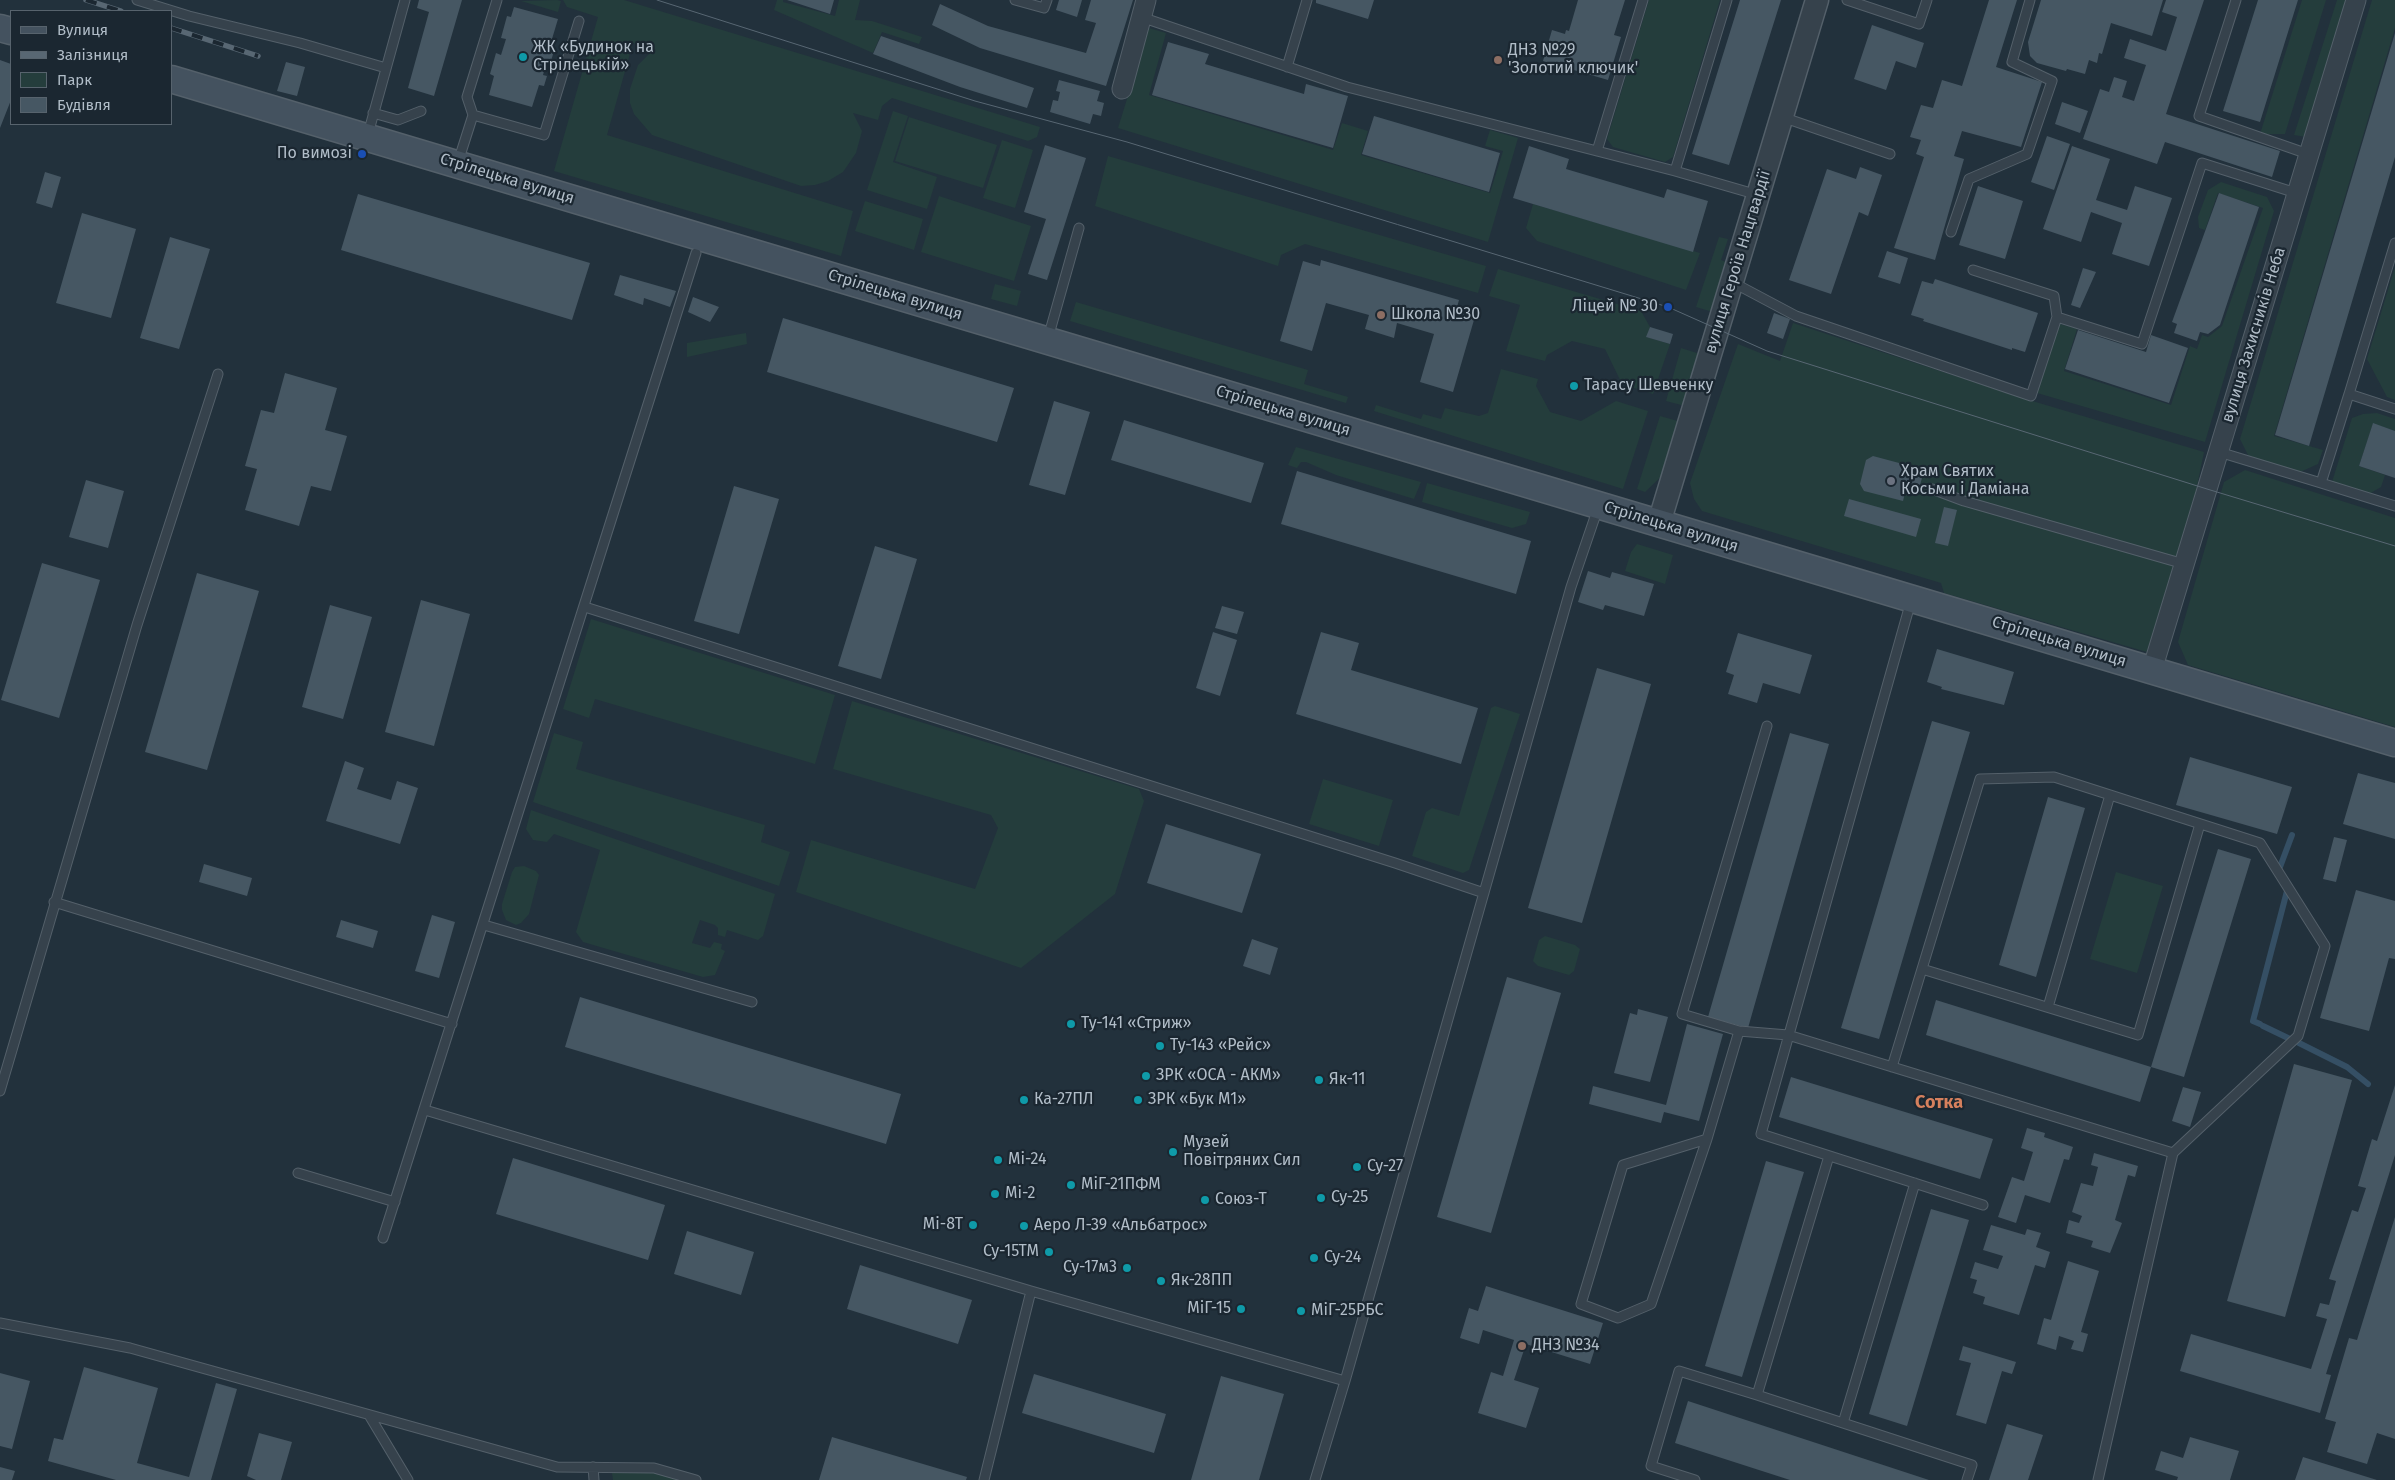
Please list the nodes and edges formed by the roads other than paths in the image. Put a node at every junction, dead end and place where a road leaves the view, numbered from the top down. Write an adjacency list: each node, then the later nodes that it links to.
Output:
1 (137, 0): 16 (lane)
2 (404, 0): 20 (lane)
3 (497, 0): 24 (lane)
4 (1016, 0): 5 (lane)
5 (1047, 0)
6 (1307, 0): 19 (lane)
7 (1643, 0): 27 (lane)
8 (1727, 0): 31 (lane)
9 (1817, 0): 25 (street, вулиця Героїв Нацгвардії)
10 (1847, 0): 11 (lane)
11 (1926, 0)
12 (2030, 0): 35 (lane)
13 (2236, 0): 29 (lane)
14 (2356, 0): 29 (street, вулиця Захисників Неба)
15 (1144, 9): 19 (lane); 22 (street)
16 (170, 10)
17 (172, 11): 20 (lane)
18 (579, 21): 24 (lane)
19 (1287, 67): 27 (lane)
20 (386, 68): 26 (lane)
21 (172, 79): 26 (main road, Стрілецька вулиця)
22 (1122, 89)
23 (421, 111): 26 (lane)
24 (473, 115): 30 (lane)
25 (1782, 117): 28 (lane); 33 (street, вулиця Героїв Нацгвардії)
26 (370, 125): 30 (main road, Стрілецька вулиця)
27 (1597, 151): 31 (lane)
28 (1890, 154)
29 (2308, 154): 32 (street, вулиця Захисників Неба)
30 (458, 164): 41 (main road, Стрілецька вулиця)
31 (1675, 171): 33 (lane)
32 (2296, 193): 40 (lane); 45 (street, вулиця Захисників Неба)
33 (1758, 195): 39 (street, вулиця Героїв Нацгвардії)
34 (1079, 228): 41 (lane)
35 (1951, 232)
36 (2395, 243): 43 (lane)
37 (696, 253): 53 (lane)
38 (1974, 270): 40 (lane)
39 (1732, 282): 40 (lane); 50 (street, вулиця Героїв Нацгвардії)
40 (2057, 317)
41 (1047, 340): 48 (main road, Стрілецька вулиця)
42 (218, 374): 60 (lane)
43 (2349, 394): 44 (lane); 46 (lane)
44 (2395, 409)
45 (2219, 452): 46 (lane); 51 (street, вулиця Захисників Неба)
46 (2321, 483): 49 (lane)
47 (1932, 489): 51 (lane)
48 (1599, 505): 50 (main road, Стрілецька вулиця); 59 (lane)
49 (2395, 506)
50 (1659, 523): 52 (main road, Стрілецька вулиця)
51 (2184, 564): 54 (street, вулиця Захисників Неба)
52 (1911, 598): 54 (main road, Стрілецька вулиця); 67 (lane)
53 (585, 607): 59 (lane); 61 (lane)
54 (2152, 670): 56 (main road, Стрілецька вулиця)
55 (1767, 726): 66 (lane)
56 (2395, 743)
57 (2110, 795): 58 (lane); 62 (lane); 64 (lane)
58 (2200, 824): 64 (lane); 72 (lane)
59 (1484, 893): 81 (lane)
60 (54, 902): 65 (lane); 69 (lane)
61 (484, 925): 63 (lane); 65 (lane)
62 (1922, 969): 64 (lane); 68 (lane)
63 (752, 1002)
64 (2048, 1007)
65 (452, 1024): 70 (lane)
66 (1739, 1032): 67 (lane); 71 (lane)
67 (1788, 1035): 68 (lane); 73 (lane)
68 (1892, 1067): 72 (lane)
69 (0, 1090)
70 (425, 1110): 76 (lane); 79 (lane)
71 (1707, 1139): 71 (lane)
72 (2174, 1153): 93 (lane)
73 (1829, 1156): 75 (lane); 82 (lane)
74 (298, 1173): 76 (lane)
75 (1915, 1184): 77 (lane); 84 (lane)
76 (395, 1202): 78 (lane)
77 (1983, 1205)
78 (383, 1238)
79 (1031, 1291): 81 (lane); 89 (lane)
80 (0, 1322): 83 (lane)
81 (1345, 1381): 90 (lane)
82 (1757, 1395): 84 (lane); 91 (lane)
83 (369, 1415): 85 (lane); 86 (lane)
84 (1843, 1423): 92 (lane)
85 (593, 1467): 87 (lane); 88 (lane)
86 (408, 1480)
87 (594, 1480)
88 (696, 1480)
89 (984, 1480)
90 (1315, 1480)
91 (1695, 1480)
92 (1967, 1480)
93 (2098, 1480)

